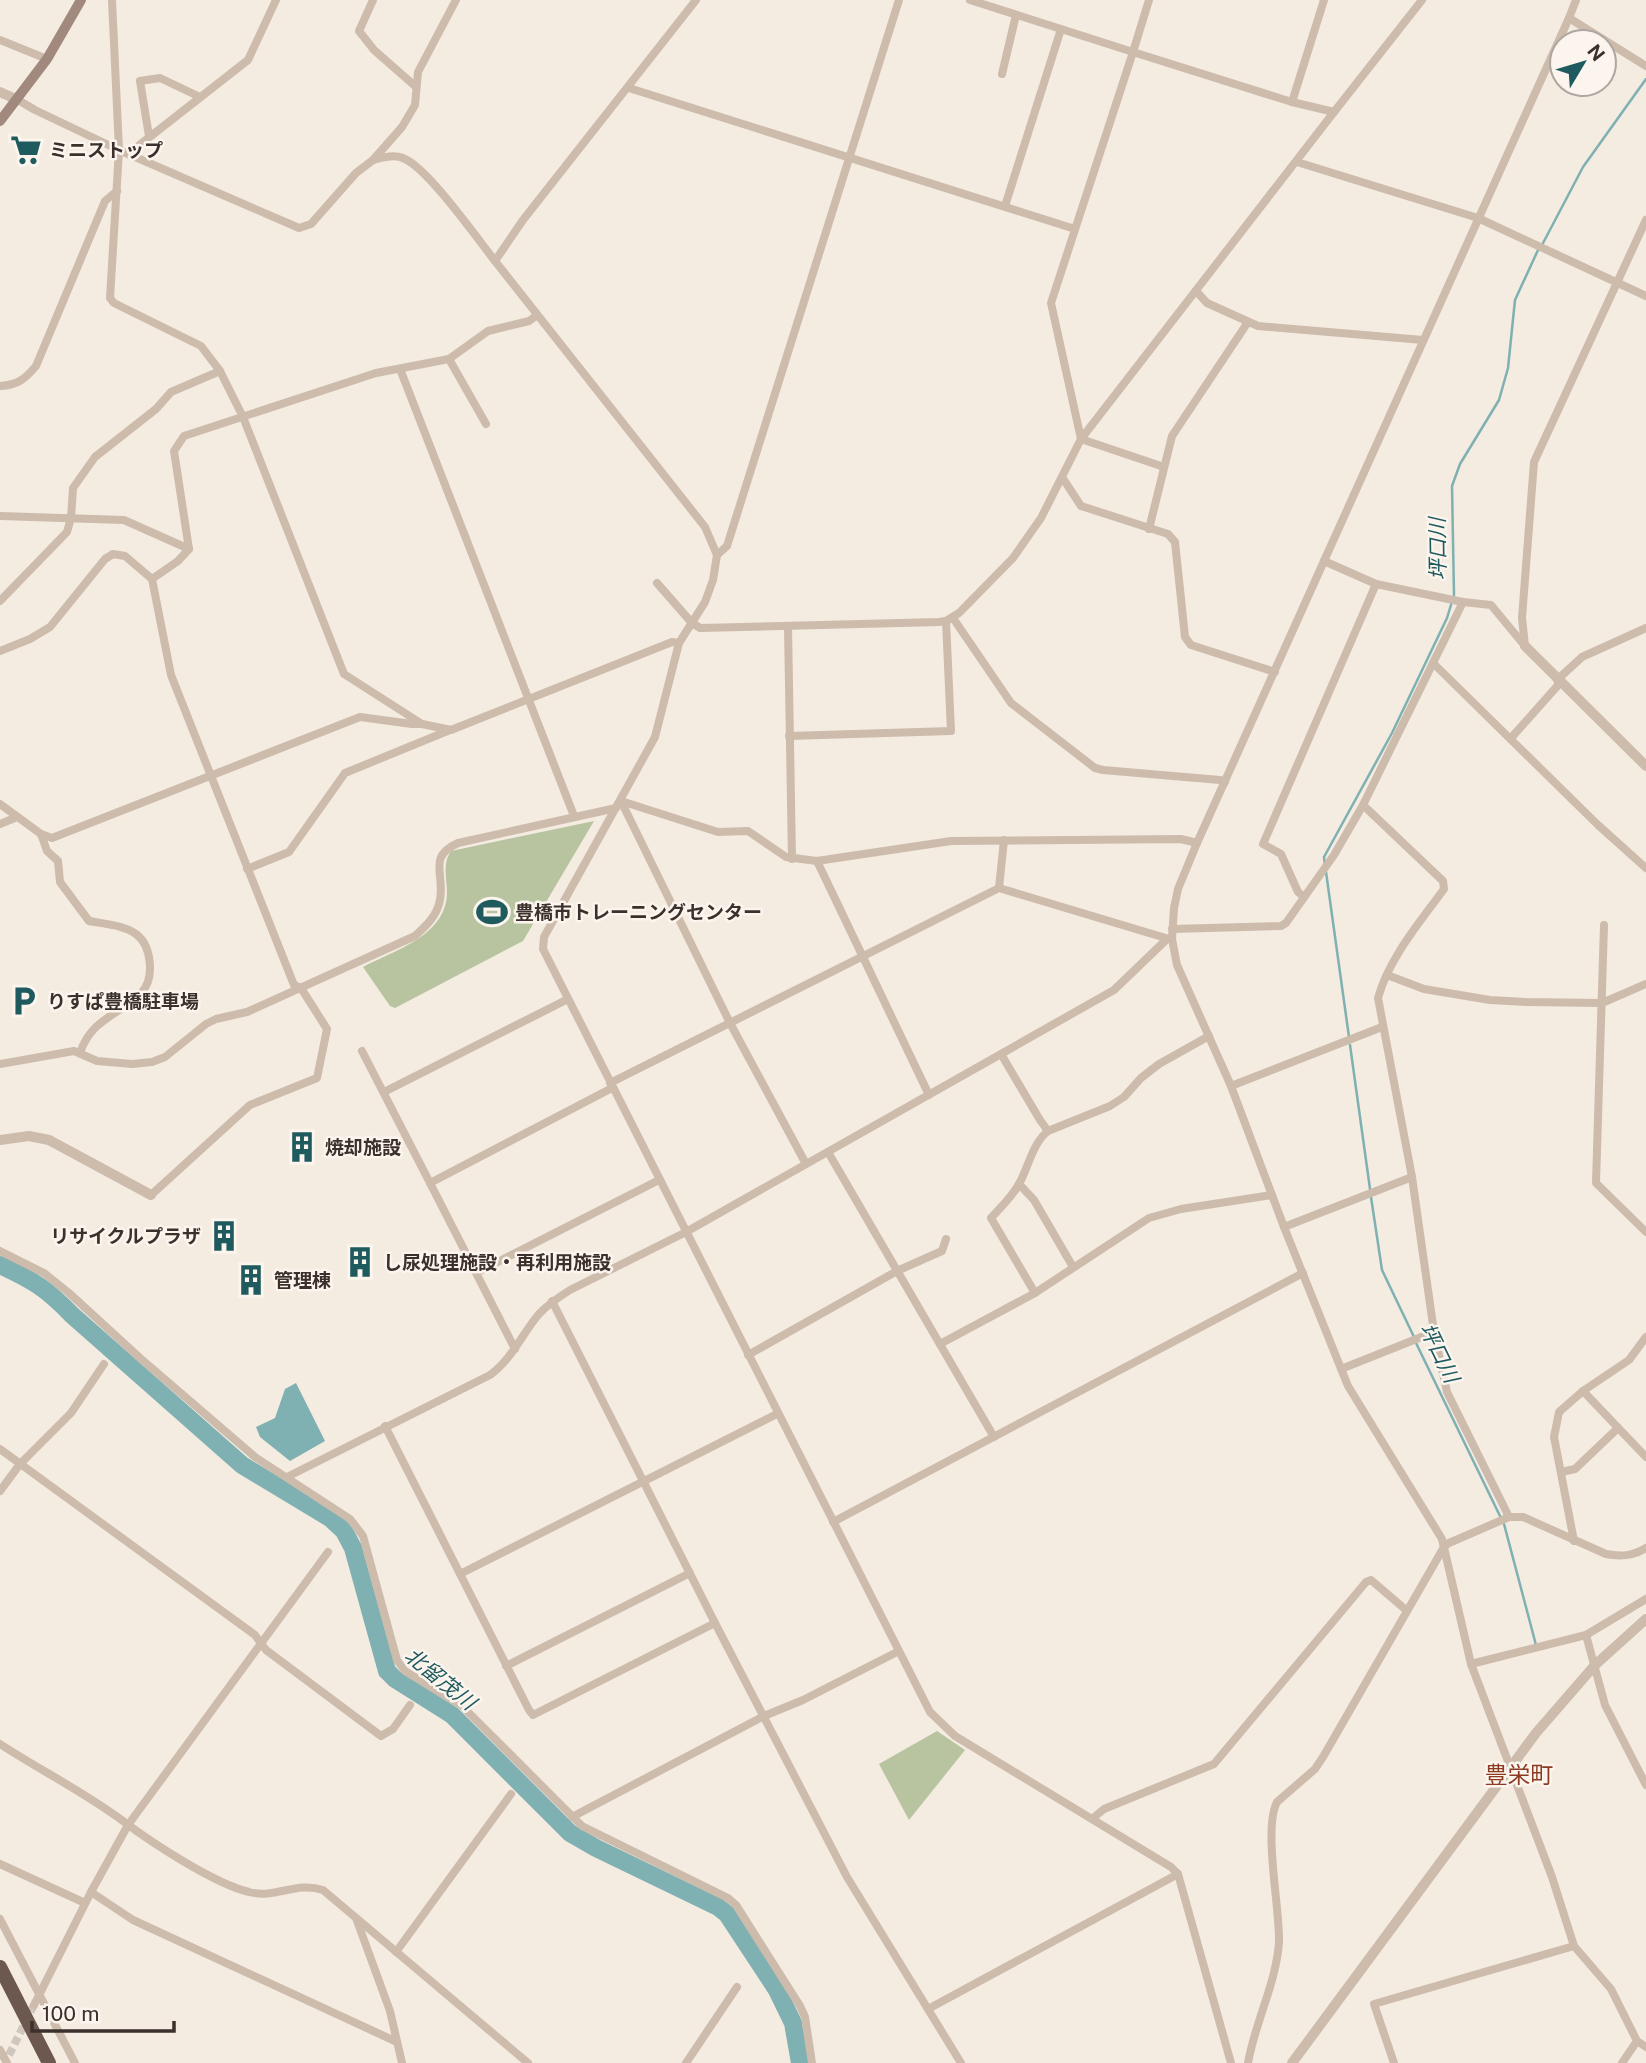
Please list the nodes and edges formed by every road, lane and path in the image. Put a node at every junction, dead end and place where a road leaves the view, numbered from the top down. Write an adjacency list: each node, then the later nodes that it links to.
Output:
1 (81, 0): 18 (main road)
2 (112, 0): 30 (street)
3 (276, 0): 24 (street)
4 (373, 0): 21 (street)
5 (456, 0): 21 (street)
6 (696, 0): 22 (street)
7 (899, 0): 31 (street)
8 (970, 0): 13 (street)
9 (1149, 0): 17 (street)
10 (1324, 0): 26 (street)
11 (1422, 0): 27 (street)
12 (1576, 0): 14 (street)
13 (1016, 15): 15 (street); 20 (street)
14 (1569, 18): 19 (street); 36 (street)
15 (1061, 29): 17 (street); 35 (street)
16 (0, 40): 18 (street)
17 (1133, 52): 26 (street); 38 (street)
18 (47, 59): 25 (main road)
19 (1646, 66)
20 (1002, 74)
21 (415, 86): 32 (street)
22 (629, 88): 31 (street); 39 (street)
23 (0, 92): 25 (street)
24 (200, 97): 29 (street); 29 (street)
25 (18, 100): 28 (main road); 30 (street)
26 (1292, 102): 27 (street)
27 (1334, 112): 33 (street)
28 (0, 121)
29 (149, 136): 30 (street)
30 (124, 152): 32 (street); 34 (street)
31 (850, 159): 35 (street); 59 (street)
32 (373, 160): 39 (street)
33 (1297, 162): 36 (street); 41 (street)
34 (117, 191): 48 (street); 49 (street)
35 (1005, 206): 38 (street)
36 (1478, 218): 40 (street); 45 (street)
37 (1646, 220): 40 (street)
38 (1075, 229): 52 (street)
39 (495, 261): 43 (street)
40 (1618, 283): 42 (street); 71 (street)
41 (1196, 291): 44 (street); 52 (street)
42 (1646, 296)
43 (536, 316): 46 (street); 59 (street)
44 (1248, 322): 45 (street); 53 (street)
45 (1423, 340): 60 (street)
46 (449, 359): 47 (street); 51 (street)
47 (400, 369): 50 (street); 76 (street)
48 (220, 371): 50 (street); 56 (street)
49 (0, 386)
50 (243, 417): 58 (street); 77 (street)
51 (486, 424)
52 (1081, 439): 53 (street); 54 (street)
53 (1164, 467): 57 (street)
54 (1062, 477): 57 (street); 66 (street)
55 (0, 516): 56 (street)
56 (71, 518): 58 (street); 64 (street)
57 (1149, 529): 74 (street)
58 (189, 549): 61 (street)
59 (717, 555): 67 (street)
60 (1324, 561): 63 (street); 74 (street)
61 (152, 579): 72 (street); 82 (street)
62 (657, 583): 67 (street)
63 (1376, 584): 65 (street); 98 (street)
64 (0, 601)
65 (1461, 601): 71 (street); 73 (street)
66 (949, 619): 68 (street); 79 (street); 83 (street)
67 (692, 622): 68 (street); 70 (street)
68 (788, 627): 79 (street)
69 (1646, 628): 75 (street)
70 (679, 643): 76 (street); 85 (street)
71 (1525, 646): 75 (street)
72 (0, 651)
73 (1433, 663): 80 (street); 86 (street)
74 (1275, 672): 83 (street)
75 (1559, 681): 80 (street); 81 (street)
76 (528, 700): 78 (street); 87 (street)
77 (422, 724): 78 (street); 82 (street)
78 (451, 730): 96 (street)
79 (789, 736): 93 (street)
80 (1511, 738): 95 (street)
81 (1646, 766)
82 (211, 775): 90 (street); 96 (street)
83 (1224, 782): 92 (street)
84 (0, 804): 88 (street)
85 (619, 804): 87 (street); 93 (street); 105 (street); 107 (street)
86 (1363, 805): 98 (street); 102 (street)
87 (574, 816): 104 (street)
88 (17, 817): 89 (street); 90 (street)
89 (0, 824)
90 (41, 834): 111 (street)
91 (1004, 840): 92 (street); 94 (street); 97 (street)
92 (1197, 843): 100 (street)
93 (792, 859): 94 (street)
94 (817, 861): 101 (street)
95 (1646, 868)
96 (247, 869): 104 (street)
97 (999, 888): 100 (street); 101 (street)
98 (1304, 897): 100 (street)
99 (1604, 925): 106 (street)
100 (1170, 936): 109 (street); 112 (street)
101 (862, 956): 107 (street); 117 (street)
102 (1387, 975): 106 (street); 108 (street)
103 (1646, 984): 106 (street)
104 (302, 988): 111 (street); 126 (street)
105 (568, 999): 114 (street); 116 (street)
106 (1602, 1003): 130 (street)
107 (730, 1023): 114 (street); 121 (street)
108 (1382, 1027): 115 (street); 122 (street)
109 (1209, 1036): 115 (street); 118 (street)
110 (362, 1051): 116 (street)
111 (80, 1053): 113 (street)
112 (1001, 1054): 117 (street); 118 (street)
113 (0, 1064)
114 (611, 1085): 123 (street); 124 (street)
115 (1231, 1086): 127 (street)
116 (384, 1091): 124 (street)
117 (929, 1094): 120 (street)
118 (1048, 1131): 125 (street)
119 (0, 1140): 126 (street)
120 (828, 1152): 121 (street); 134 (street)
121 (806, 1164): 129 (street)
122 (1412, 1177): 128 (street); 139 (street)
123 (659, 1180): 129 (street); 135 (street)
124 (430, 1183): 135 (street)
125 (1019, 1184): 133 (street); 137 (street)
126 (151, 1195)
127 (1272, 1195): 128 (street); 133 (street)
128 (1284, 1227): 136 (street)
129 (686, 1232): 138 (street); 143 (street)
130 (1646, 1232)
131 (946, 1239): 134 (street)
132 (0, 1251): 155 (street)
133 (1073, 1266): 137 (street)
134 (897, 1271): 141 (street); 143 (street)
135 (476, 1273): 142 (street)
136 (1303, 1273): 145 (street); 150 (street)
137 (1035, 1293): 141 (street)
138 (552, 1301): 142 (street); 156 (street)
139 (1434, 1332): 145 (street); 158 (street)
140 (1646, 1336): 146 (street)
141 (940, 1344): 150 (street)
142 (514, 1349): 148 (street)
143 (748, 1355): 147 (street)
144 (104, 1364): 153 (street)
145 (1341, 1369): 161 (street)
146 (1583, 1391): 149 (street); 154 (street)
147 (777, 1414): 156 (street); 159 (street)
148 (385, 1426): 155 (street); 165 (street)
149 (1618, 1428): 152 (street); 154 (street)
150 (994, 1437): 159 (street)
151 (0, 1449): 153 (street)
152 (1646, 1457)
153 (20, 1464): 157 (street); 171 (street)
154 (1562, 1472): 160 (street)
155 (287, 1478): 182 (street)
156 (645, 1482): 164 (street); 165 (street)
157 (0, 1491)
158 (1509, 1517): 160 (street); 161 (street)
159 (832, 1522): 172 (street)
160 (1574, 1541): 162 (street)
161 (1444, 1547): 167 (street); 173 (street)
162 (1646, 1548)
163 (328, 1552): 171 (street)
164 (690, 1573): 169 (street); 175 (street)
165 (460, 1574): 175 (street)
166 (1646, 1599): 170 (street)
167 (1406, 1610): 183 (street); 211 (street)
168 (1646, 1619): 174 (street)
169 (715, 1623): 175 (street); 177 (street)
170 (1586, 1635): 173 (street); 174 (street)
171 (261, 1643): 176 (street); 184 (street)
172 (897, 1651): 177 (street); 183 (street)
173 (1471, 1664): 179 (street)
174 (1595, 1665): 179 (street); 180 (street)
175 (506, 1666)
176 (410, 1705)
177 (764, 1716): 182 (street); 197 (street)
178 (0, 1744): 184 (street)
179 (1510, 1770): 191 (street); 212 (street)
180 (1646, 1786)
181 (511, 1794): 192 (street)
182 (572, 1817): 208 (street)
183 (1092, 1819): 186 (street)
184 (128, 1825): 187 (street); 189 (street)
185 (0, 1864): 188 (street)
186 (1178, 1874): 197 (street); 210 (street)
187 (91, 1892): 188 (street); 199 (street)
188 (85, 1903): 195 (street)
189 (355, 1916): 192 (street); 199 (street)
190 (0, 1919): 195 (street)
191 (1574, 1946): 198 (street); 213 (street)
192 (396, 1952): 206 (street)
193 (0, 1967): 203 (highway)
194 (737, 1987): 207 (street)
195 (39, 1995): 196 (street); 204 (street)
196 (34, 2005)
197 (928, 2009): 209 (street)
198 (1637, 2041): 200 (street); 214 (street)
199 (397, 2042): 205 (street)
200 (1646, 2047)
201 (0, 2050): 202 (street)
202 (9, 2055)
203 (49, 2063)
204 (75, 2063)
205 (402, 2063)
206 (528, 2063)
207 (686, 2063)
208 (811, 2063)
209 (961, 2063)
210 (1231, 2063)
211 (1248, 2063)
212 (1292, 2063)
213 (1394, 2063)
214 (1622, 2063)

